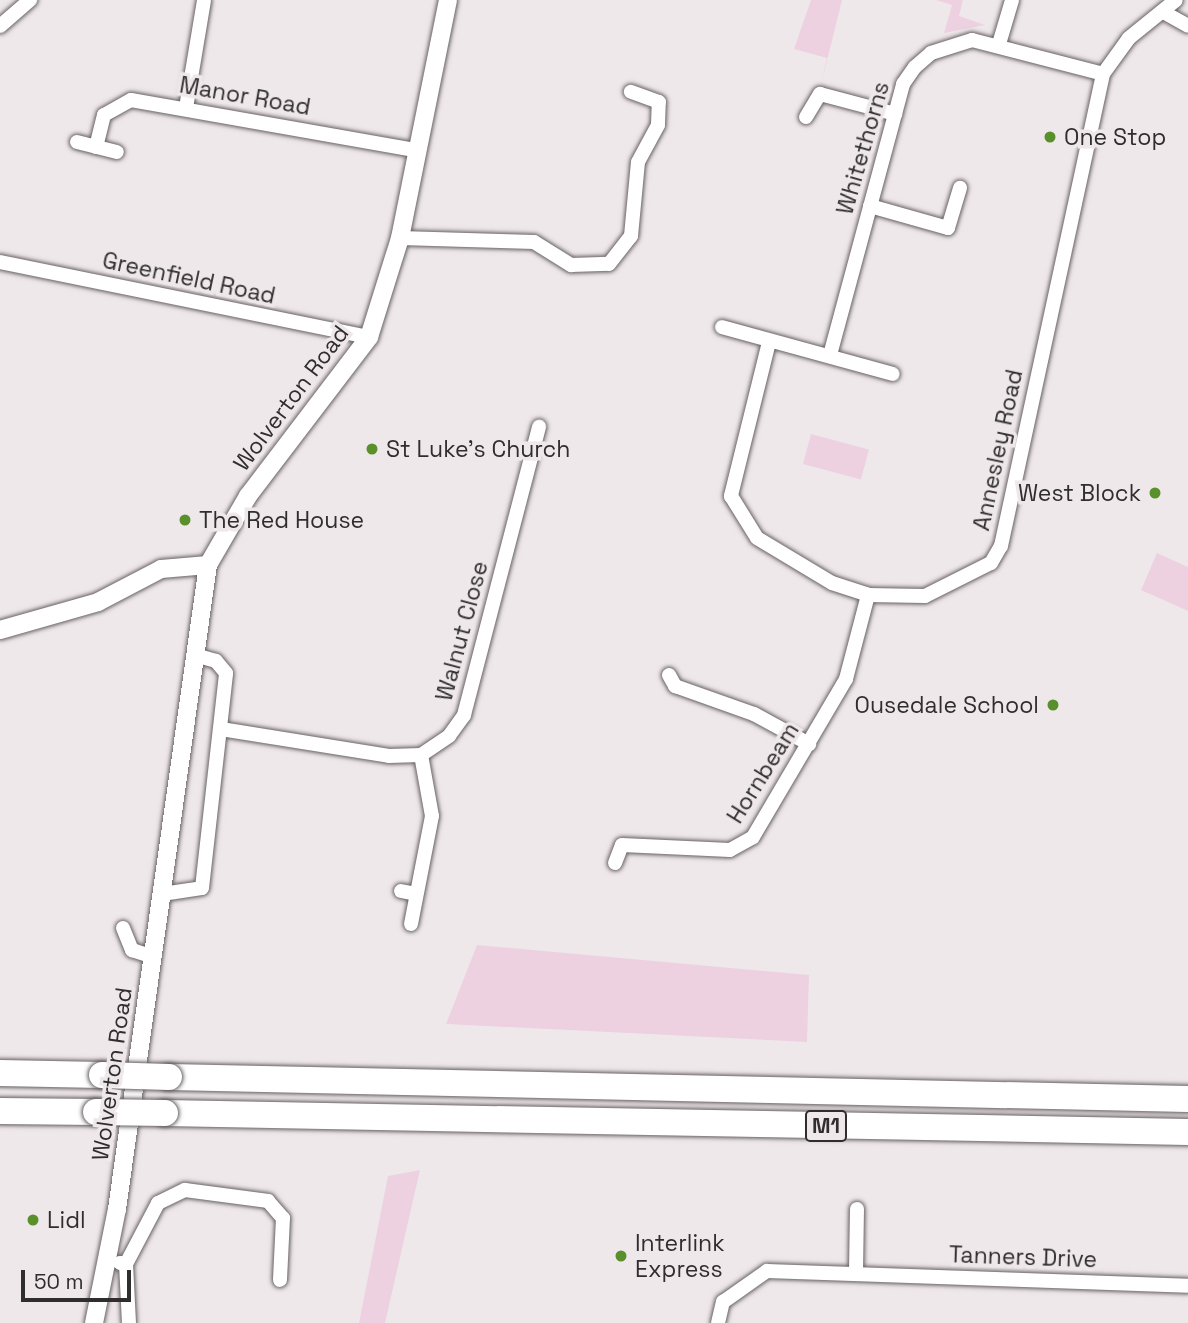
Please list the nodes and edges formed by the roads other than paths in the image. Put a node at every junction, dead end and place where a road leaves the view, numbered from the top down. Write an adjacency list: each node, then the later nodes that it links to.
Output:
1 (30, 0): 7 (street)
2 (204, 0): 12 (street)
3 (448, 0): 17 (street, Wolverton Road)
4 (1012, 0): 9 (street)
5 (1176, 0): 6 (street, Annesley Road)
6 (1165, 13): 8 (street); 10 (street, Annesley Road)
7 (0, 26)
8 (1188, 26)
9 (999, 44): 10 (street, Whitethorns); 13 (street, Whitethorns)
10 (1103, 74): 30 (street, Annesley Road)
11 (631, 92): 21 (street)
12 (186, 108): 16 (street, Manor Road); 17 (street, Manor Road)
13 (895, 114): 14 (street); 20 (street, Whitethorns)
14 (806, 117)
15 (76, 142): 16 (street)
16 (96, 147): 18 (street)
17 (415, 150): 21 (street, Wolverton Road)
18 (117, 152)
19 (960, 188): 20 (street)
20 (870, 206): 26 (street, Whitethorns)
21 (400, 238): 24 (street, Wolverton Road)
22 (0, 262): 24 (street, Greenfield Road)
23 (722, 327): 25 (street)
24 (369, 337): 29 (street, Wolverton Road)
25 (769, 342): 26 (street); 30 (street, Annesley Road)
26 (830, 355): 27 (street)
27 (893, 374)
28 (539, 427): 36 (street, Walnut Close)
29 (208, 565): 31 (street); 32 (street, Wolverton Road)
30 (868, 594): 35 (street, Hornbeam)
31 (0, 630)
32 (195, 654): 34 (street); 39 (street, Wolverton Road)
33 (669, 675): 35 (street)
34 (221, 729): 36 (street); 39 (street)
35 (809, 744): 37 (street, Hornbeam)
36 (421, 755): 40 (street)
37 (615, 863)
38 (401, 891): 40 (street)
39 (162, 894): 43 (street, Wolverton Road)
40 (416, 894): 41 (street)
41 (411, 924)
42 (123, 928): 43 (street)
43 (154, 957): 49 (street, Wolverton Road)
44 (6, 1073): 45 (highway, M1, bridge)
45 (1188, 1099)
46 (5, 1111): 47 (highway, M1, bridge)
47 (1188, 1132)
48 (857, 1209): 50 (street)
49 (117, 1262): 51 (street); 53 (street, Wolverton Road); 54 (street, Wolverton Road)
50 (856, 1272): 52 (street, Tanners Drive); 55 (street, Tanners Drive)
51 (280, 1280)
52 (1188, 1286)
53 (94, 1323)
54 (129, 1323)
55 (718, 1323)

